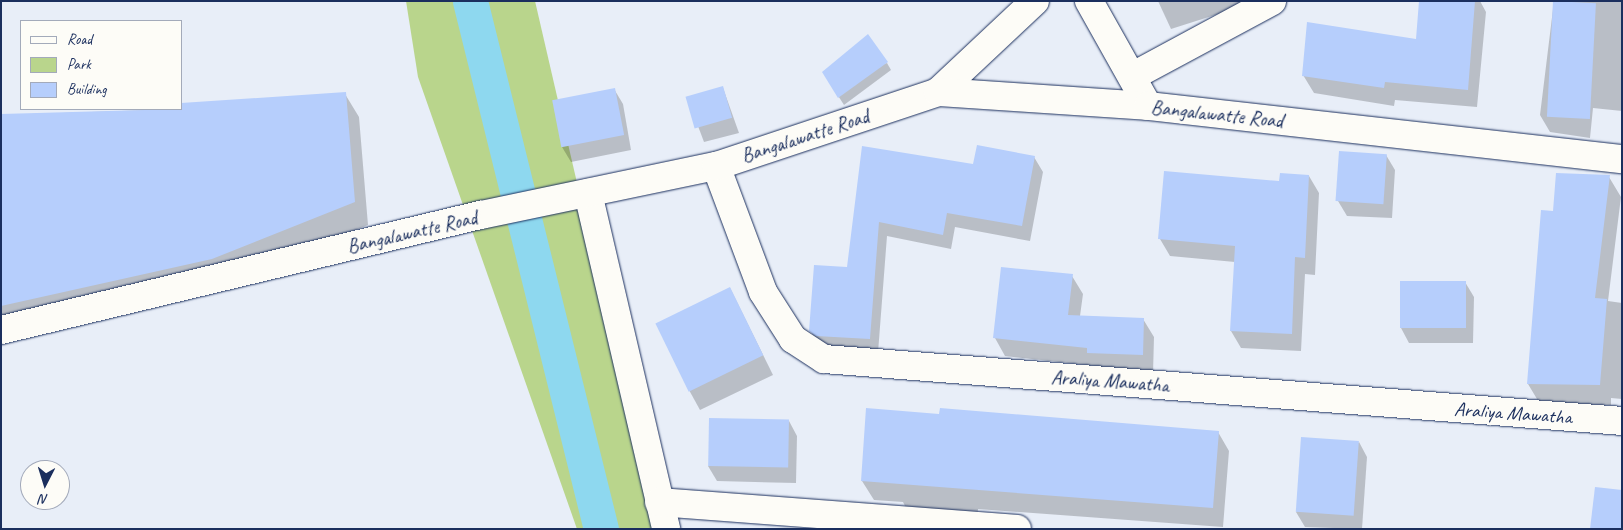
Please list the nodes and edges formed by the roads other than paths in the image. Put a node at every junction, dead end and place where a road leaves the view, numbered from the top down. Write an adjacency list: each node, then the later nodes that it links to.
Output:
1 (1035, 1): 5 (street)
2 (1089, 1): 4 (street)
3 (1272, 1): 4 (street)
4 (1134, 76): 6 (street)
5 (938, 92): 6 (street, Bangalawatte Road); 8 (street, Bangalawatte Road)
6 (1148, 106): 7 (street, Bangalawatte Road)
7 (1622, 159)
8 (716, 166): 9 (street, Bangalawatte Road); 11 (street, Araliya Mawatha)
9 (588, 193): 10 (street, Bangalawatte Road); 12 (street)
10 (1, 330)
11 (1622, 422)
12 (659, 502): 13 (street); 14 (street)
13 (666, 529)
14 (1017, 529)

